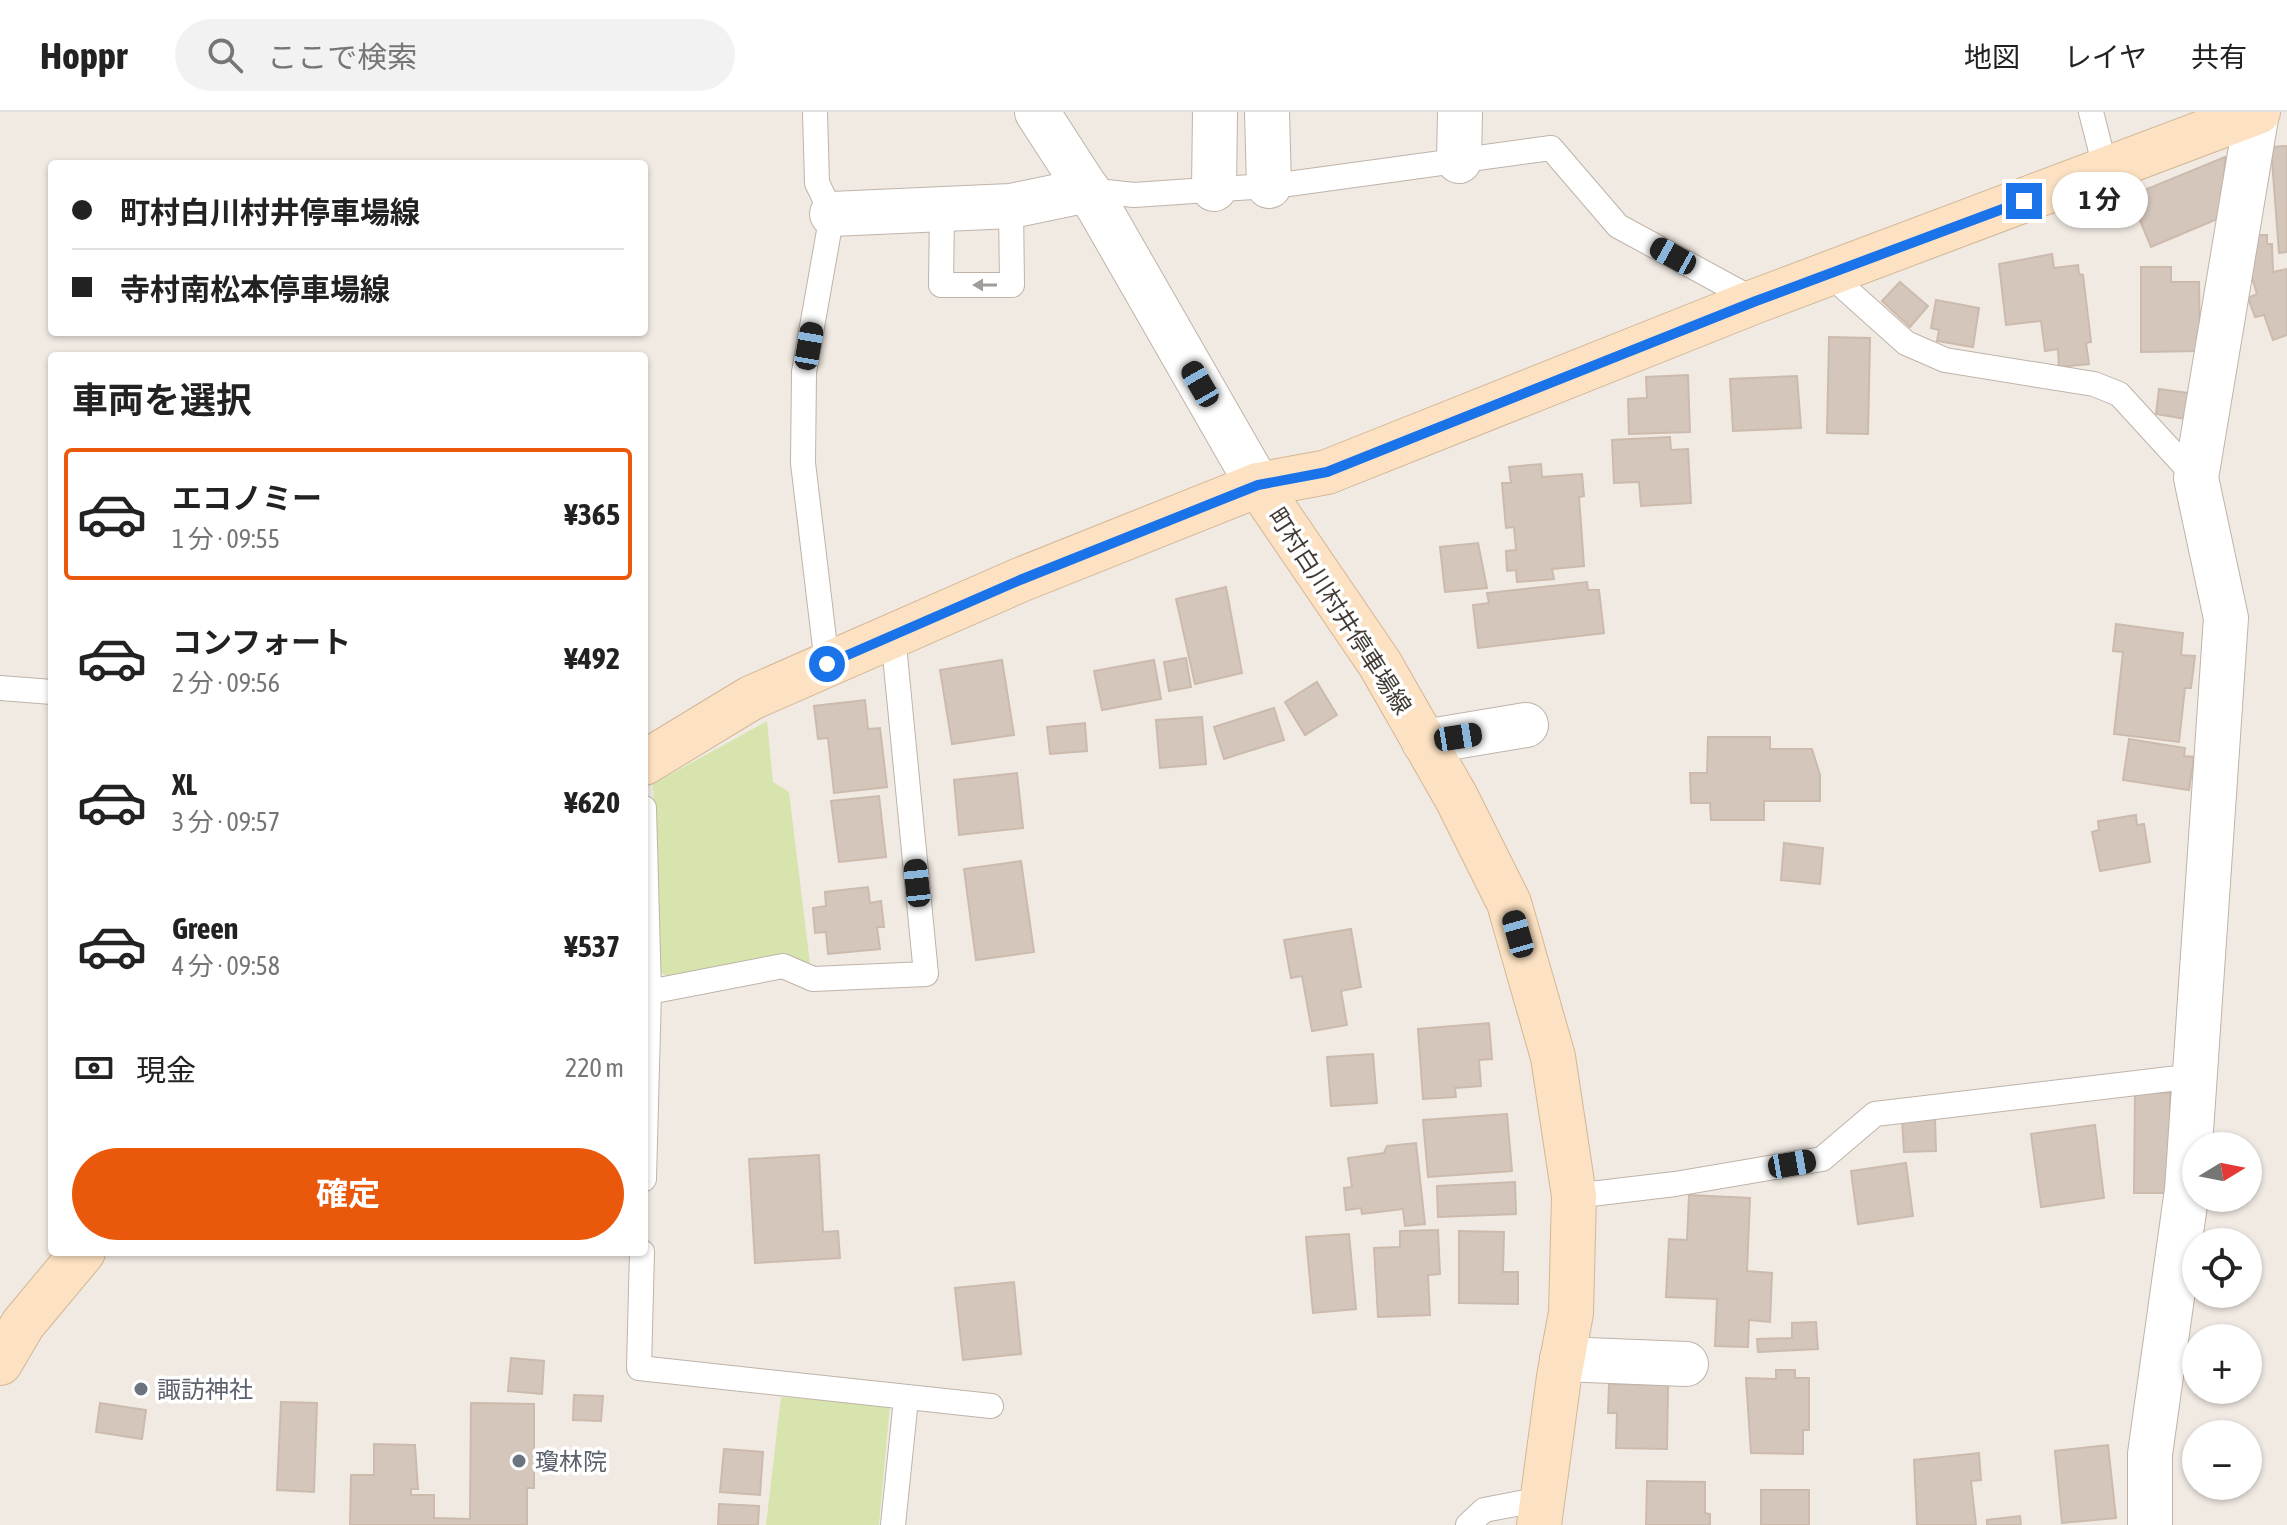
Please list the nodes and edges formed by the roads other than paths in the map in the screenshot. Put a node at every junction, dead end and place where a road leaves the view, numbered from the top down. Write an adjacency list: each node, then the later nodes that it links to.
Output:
1 (815, 112): 15 (lane)
2 (1037, 112): 12 (street)
3 (1215, 112): 11 (street)
4 (1267, 112): 10 (street)
5 (1460, 112): 8 (street)
6 (2091, 112): 9 (lane)
7 (2258, 112): 9 (main road); 18 (street)
8 (1459, 161): 10 (lane); 17 (lane)
9 (2106, 171): 16 (main road)
10 (1269, 186): 11 (lane)
11 (1214, 189): 12 (lane)
12 (1088, 190): 13 (street); 19 (street)
13 (1011, 206): 14 (street); 14 (lane, one-way to 14)
14 (942, 211): 15 (street)
15 (832, 214): 21 (lane)
16 (1829, 274): 17 (main road); 18 (lane)
17 (1756, 301): 19 (main road)
18 (2196, 478): 30 (street)
19 (1258, 485): 20 (main road, 町村白川村井停車場線); 25 (main road, 町村白川村井停車場線)
20 (893, 635): 21 (main road, 町村白川村井停車場線); 28 (lane)
21 (827, 664): 26 (main road, 町村白川村井停車場線)
22 (0, 688): 23 (lane)
23 (48, 692)
24 (1526, 725): 25 (street)
25 (1424, 742): 31 (main road, 町村白川村井停車場線)
26 (648, 761)
27 (648, 955): 28 (lane)
28 (649, 992): 29 (lane)
29 (648, 1029)
30 (2195, 1076): 31 (lane); 42 (street)
31 (1574, 1196): 34 (main road, 町村白川村井停車場線)
32 (80, 1256): 35 (main road)
33 (642, 1256): 37 (lane)
34 (1562, 1359): 36 (street); 39 (main road, 町村白川村井停車場線)
35 (0, 1363)
36 (1686, 1364)
37 (906, 1399): 38 (lane); 40 (lane)
38 (991, 1406)
39 (1541, 1512): 41 (lane)
40 (893, 1525)
41 (1468, 1525)
42 (2150, 1525)

